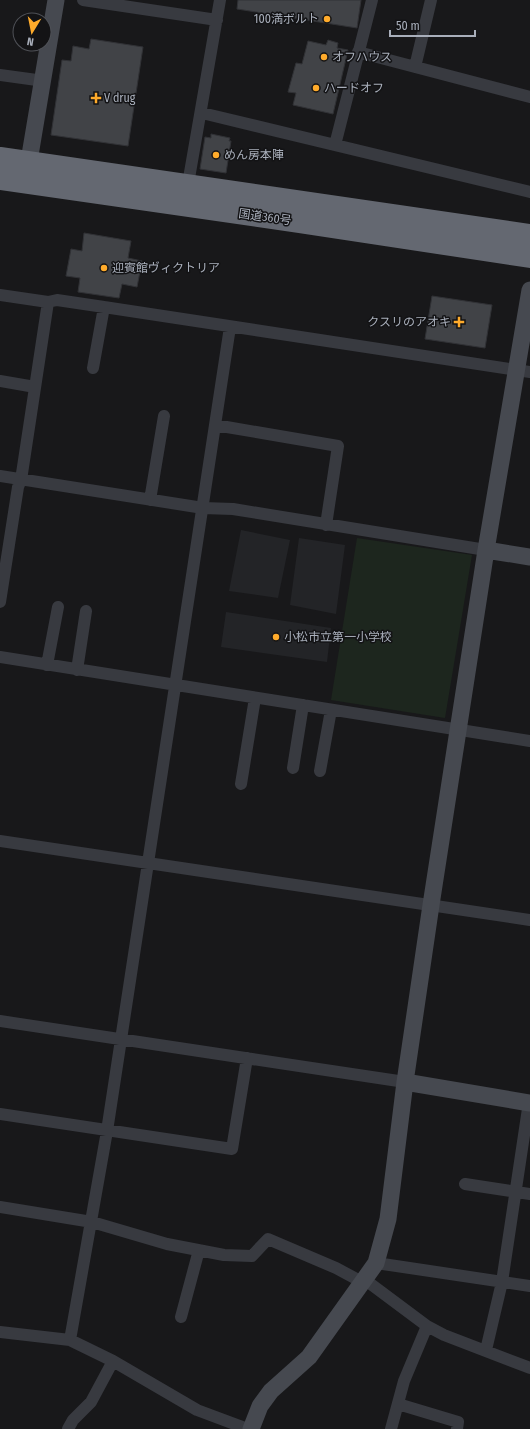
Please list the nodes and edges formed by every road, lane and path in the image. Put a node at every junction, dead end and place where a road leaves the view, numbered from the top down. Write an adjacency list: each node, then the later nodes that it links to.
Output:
1 (56, 0): 10 (street)
2 (83, 0): 6 (street)
3 (220, 0): 6 (street)
4 (372, 0): 7 (street)
5 (431, 0): 8 (street)
6 (217, 20): 12 (street)
7 (358, 52): 8 (street); 13 (street)
8 (415, 67): 11 (street)
9 (0, 74): 10 (street)
10 (44, 81): 15 (street)
11 (530, 97)
12 (202, 113): 13 (street); 18 (street)
13 (334, 145): 19 (street)
14 (0, 158): 15 (highway, 国道360号)
15 (29, 162): 17 (street); 18 (highway, 国道360号)
16 (0, 179): 17 (highway, 国道360号)
17 (25, 183): 21 (highway, 国道360号)
18 (188, 184): 20 (highway, 国道360号)
19 (530, 192)
20 (530, 235)
21 (530, 257)
22 (530, 290): 28 (street)
23 (0, 295): 24 (street)
24 (48, 302): 25 (street); 30 (street)
25 (104, 307): 26 (street); 27 (street)
26 (230, 327): 28 (street); 32 (street)
27 (93, 368)
28 (523, 371): 38 (street)
29 (0, 381): 30 (street)
30 (36, 386): 34 (street)
31 (164, 416): 35 (street)
32 (216, 425): 36 (street); 37 (street)
33 (0, 476): 34 (street)
34 (21, 480): 35 (street); 40 (street)
35 (150, 500): 36 (street)
36 (203, 508): 37 (street); 46 (street)
37 (326, 524): 38 (street)
38 (486, 550): 39 (street); 50 (street)
39 (530, 557)
40 (0, 602)
41 (58, 607): 44 (street)
42 (86, 611): 45 (street)
43 (0, 658): 44 (street)
44 (47, 665): 45 (street)
45 (77, 670): 46 (street)
46 (176, 685): 47 (street); 56 (street)
47 (255, 698): 48 (street); 54 (street)
48 (303, 705): 49 (street); 52 (street)
49 (331, 710): 50 (street); 53 (street)
50 (459, 730): 51 (street); 57 (street)
51 (530, 741)
52 (293, 768)
53 (320, 771)
54 (241, 784)
55 (0, 841): 56 (street)
56 (148, 863): 57 (street); 60 (street)
57 (431, 905): 58 (street); 62 (street)
58 (530, 920)
59 (0, 1021): 60 (street)
60 (122, 1038): 61 (street); 65 (street)
61 (247, 1058): 62 (street); 65 (street)
62 (405, 1082): 63 (street); 72 (street)
63 (529, 1102): 67 (street)
64 (0, 1114): 65 (street)
65 (108, 1130): 70 (street)
66 (465, 1184): 67 (street)
67 (515, 1192): 68 (street); 74 (street)
68 (530, 1194)
69 (0, 1206): 70 (street)
70 (92, 1222): 71 (street); 79 (street)
71 (200, 1250): 73 (street); 76 (street)
72 (376, 1263): 73 (street); 74 (street)
73 (363, 1280): 77 (street); 85 (street)
74 (502, 1282): 75 (street); 80 (street)
75 (530, 1286)
76 (181, 1317)
77 (427, 1326): 80 (street); 83 (street)
78 (0, 1332): 79 (street)
79 (70, 1340): 81 (street)
80 (486, 1350): 82 (street)
81 (113, 1361): 84 (street); 85 (street)
82 (530, 1368)
83 (398, 1404): 86 (street); 87 (street)
84 (68, 1429)
85 (249, 1429)
86 (391, 1429)
87 (457, 1429)

